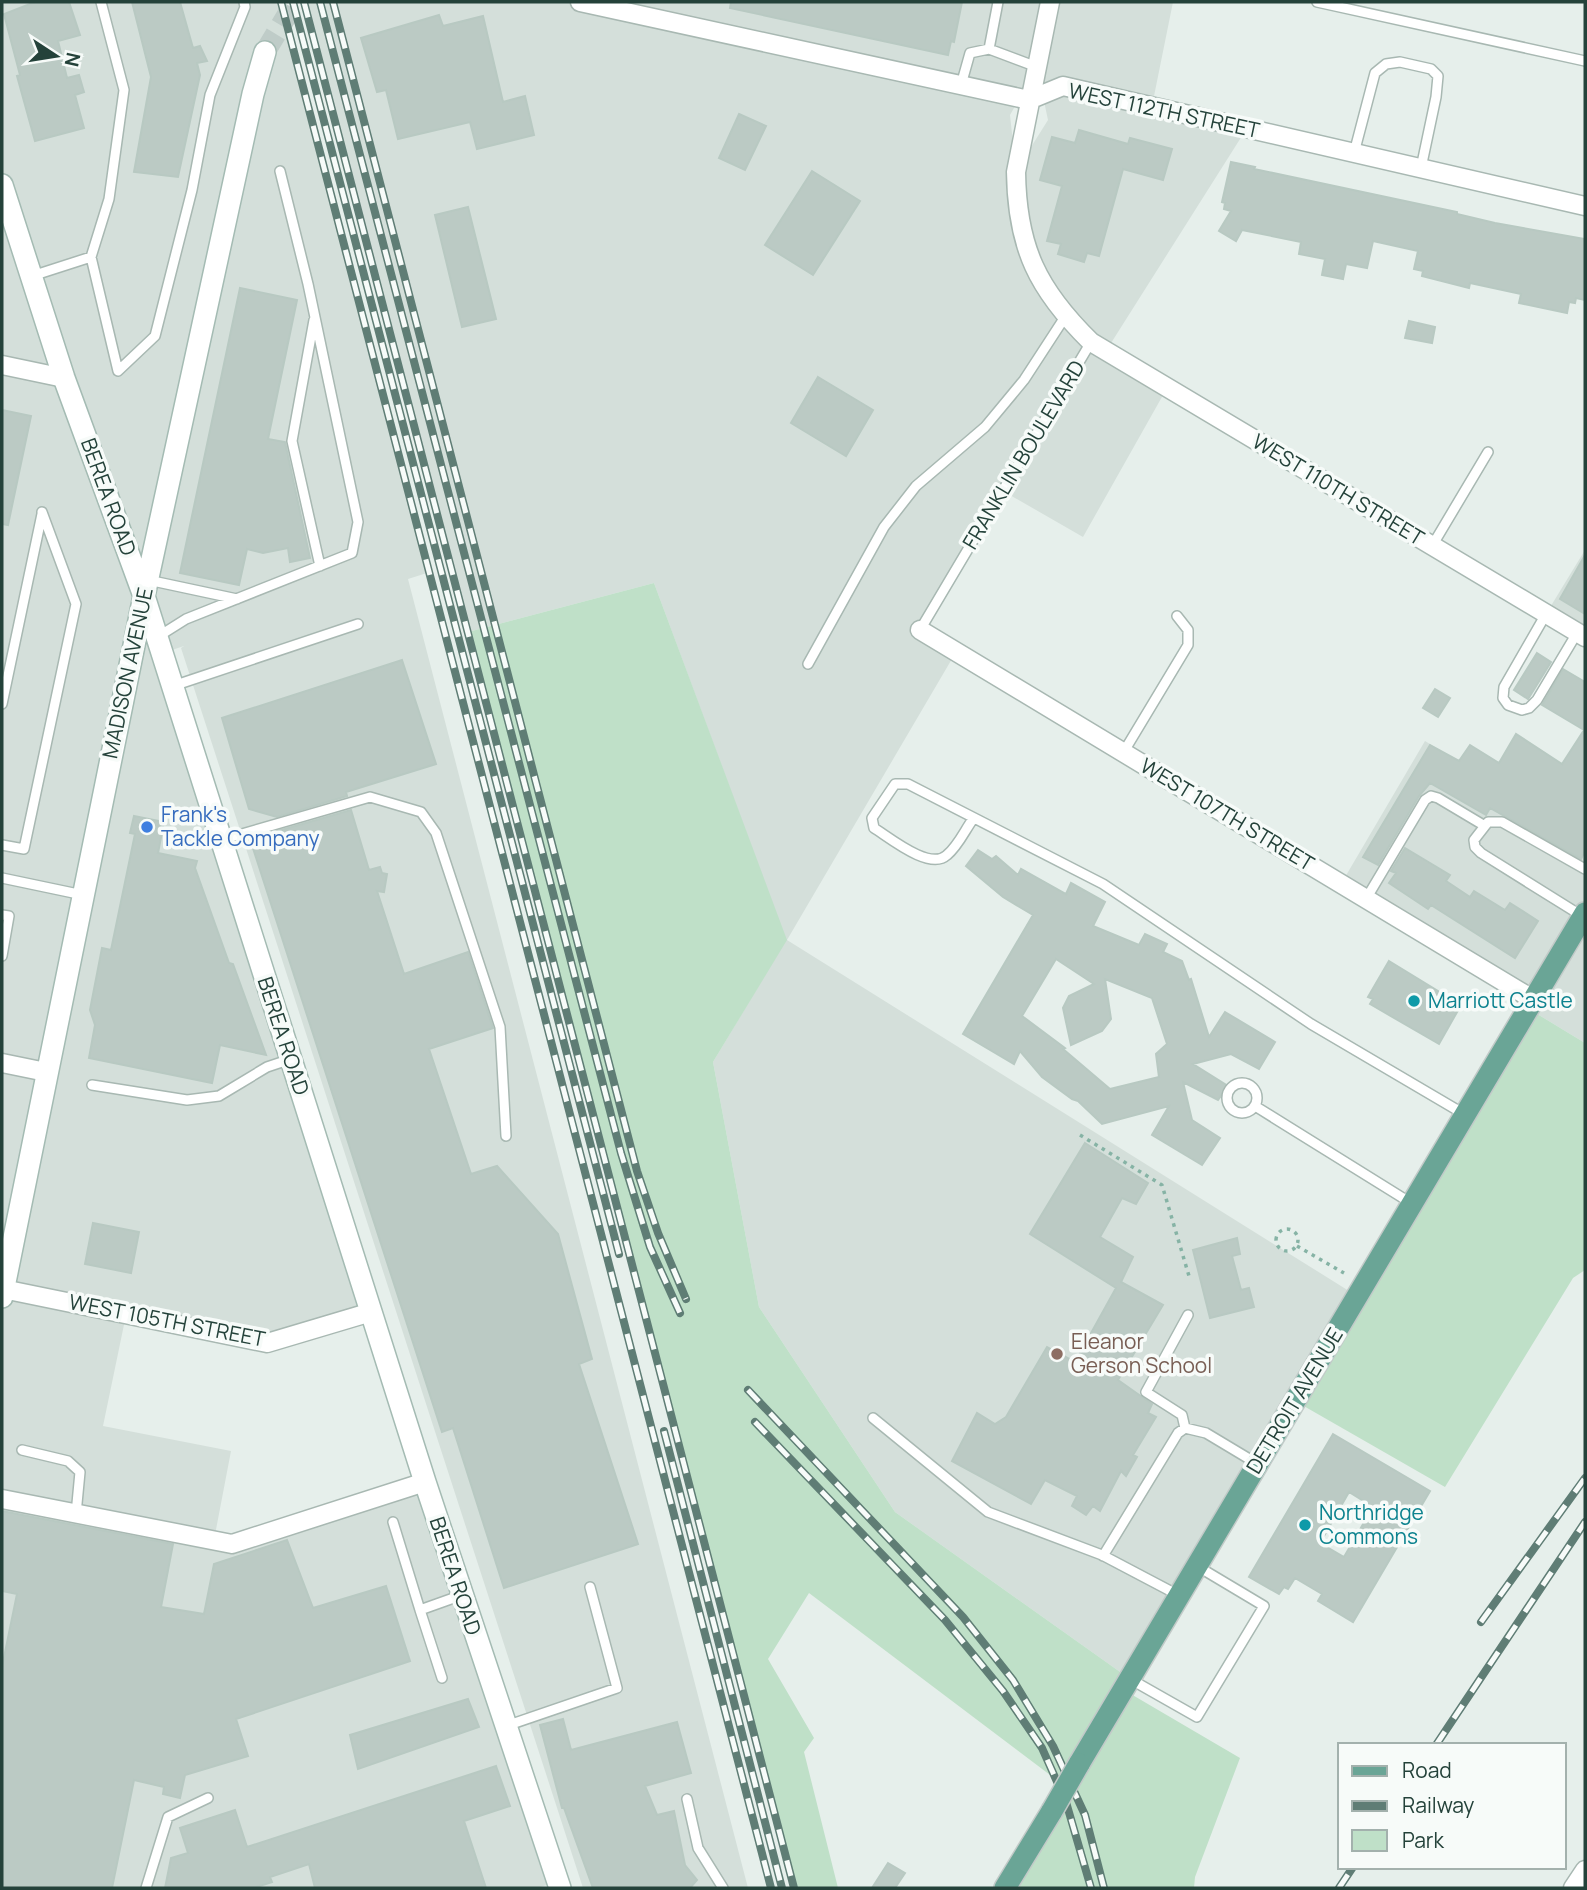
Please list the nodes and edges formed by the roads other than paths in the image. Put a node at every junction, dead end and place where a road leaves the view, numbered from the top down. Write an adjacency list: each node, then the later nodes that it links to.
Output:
1 (101, 2): 18 (lane)
2 (244, 2): 18 (lane)
3 (580, 2): 11 (street)
4 (998, 2): 7 (lane)
5 (1050, 2): 10 (street, FRANKLIN BOULEVARD)
6 (1317, 2): 9 (lane)
7 (989, 49): 10 (lane); 11 (lane)
8 (265, 52): 28 (main road, MADISON AVENUE)
9 (1585, 61)
10 (1037, 67): 12 (street, FRANKLIN BOULEVARD)
11 (961, 85): 12 (street)
12 (1030, 100): 13 (street, WEST 112TH STREET); 21 (street, FRANKLIN BOULEVARD)
13 (1354, 153): 14 (street, WEST 112TH STREET); 14 (lane)
14 (1421, 168): 17 (street, WEST 112TH STREET)
15 (280, 171): 20 (lane)
16 (2, 185): 19 (main road, BEREA ROAD)
17 (1585, 206)
18 (91, 257): 19 (lane)
19 (31, 276): 24 (main road, BEREA ROAD)
20 (314, 314): 27 (lane); 27 (lane)
21 (1065, 317): 22 (street, FRANKLIN BOULEVARD); 36 (lane)
22 (1091, 342): 26 (street, WEST 110TH STREET); 33 (lane, FRANKLIN BOULEVARD)
23 (2, 365): 24 (street)
24 (64, 377): 28 (main road, BEREA ROAD)
25 (1489, 452): 26 (lane)
26 (1432, 545): 30 (street, WEST 110TH STREET)
27 (320, 566): 29 (lane)
28 (146, 588): 29 (lane); 35 (main road, BEREA ROAD); 46 (main road, MADISON AVENUE)
29 (238, 600): 35 (lane)
30 (1546, 614): 34 (street, WEST 110TH STREET); 34 (lane)
31 (1177, 615): 39 (lane)
32 (358, 624): 37 (lane)
33 (920, 630): 39 (street, WEST 107TH STREET)
34 (1581, 635)
35 (157, 637): 37 (main road, BEREA ROAD)
36 (808, 664)
37 (173, 686): 42 (main road, BEREA ROAD)
38 (2, 704): 43 (lane)
39 (1123, 753): 47 (street, WEST 107TH STREET)
40 (973, 819): 40 (lane); 57 (lane)
41 (1485, 826): 44 (lane); 47 (lane); 49 (lane)
42 (221, 839): 52 (main road, BEREA ROAD); 58 (lane)
43 (2, 845)
44 (1585, 869)
45 (2, 878): 46 (lane)
46 (83, 895): 54 (main road, MADISON AVENUE)
47 (1366, 899): 51 (street, WEST 107TH STREET)
48 (2, 915): 50 (lane)
49 (1584, 915): 51 (main road, DETROIT AVENUE)
50 (2, 956)
51 (1534, 1000): 57 (main road, DETROIT AVENUE)
52 (291, 1059): 55 (lane); 61 (main road, BEREA ROAD)
53 (2, 1063): 54 (street)
54 (46, 1072): 60 (main road, MADISON AVENUE)
55 (92, 1085)
56 (1255, 1107): 59 (lane)
57 (1466, 1114): 59 (main road, DETROIT AVENUE)
58 (506, 1136)
59 (1412, 1204): 66 (main road, DETROIT AVENUE)
60 (2, 1293): 61 (street, WEST 105TH STREET)
61 (371, 1312): 67 (main road, BEREA ROAD)
62 (1188, 1315): 64 (lane)
63 (873, 1418): 71 (lane)
64 (1185, 1428): 66 (lane); 71 (lane)
65 (22, 1450): 69 (lane)
66 (1258, 1464): 72 (main road, DETROIT AVENUE)
67 (425, 1482): 69 (street); 74 (main road, BEREA ROAD)
68 (2, 1499): 69 (street)
69 (76, 1514)
70 (393, 1522): 76 (lane)
71 (1103, 1556): 75 (lane)
72 (1197, 1566): 75 (main road, DETROIT AVENUE); 78 (lane)
73 (590, 1587): 79 (lane)
74 (462, 1595): 76 (lane); 79 (main road, BEREA ROAD)
75 (1180, 1596): 78 (main road, DETROIT AVENUE)
76 (420, 1611): 77 (lane)
77 (442, 1678)
78 (1130, 1679): 86 (main road, DETROIT AVENUE, bridge)
79 (505, 1727): 84 (main road, BEREA ROAD)
80 (208, 1797): 83 (lane)
81 (687, 1799): 85 (lane)
82 (1585, 1870): 87 (street)
83 (146, 1888)
84 (560, 1888)
85 (723, 1888)
86 (1005, 1888)
87 (1573, 1888)

